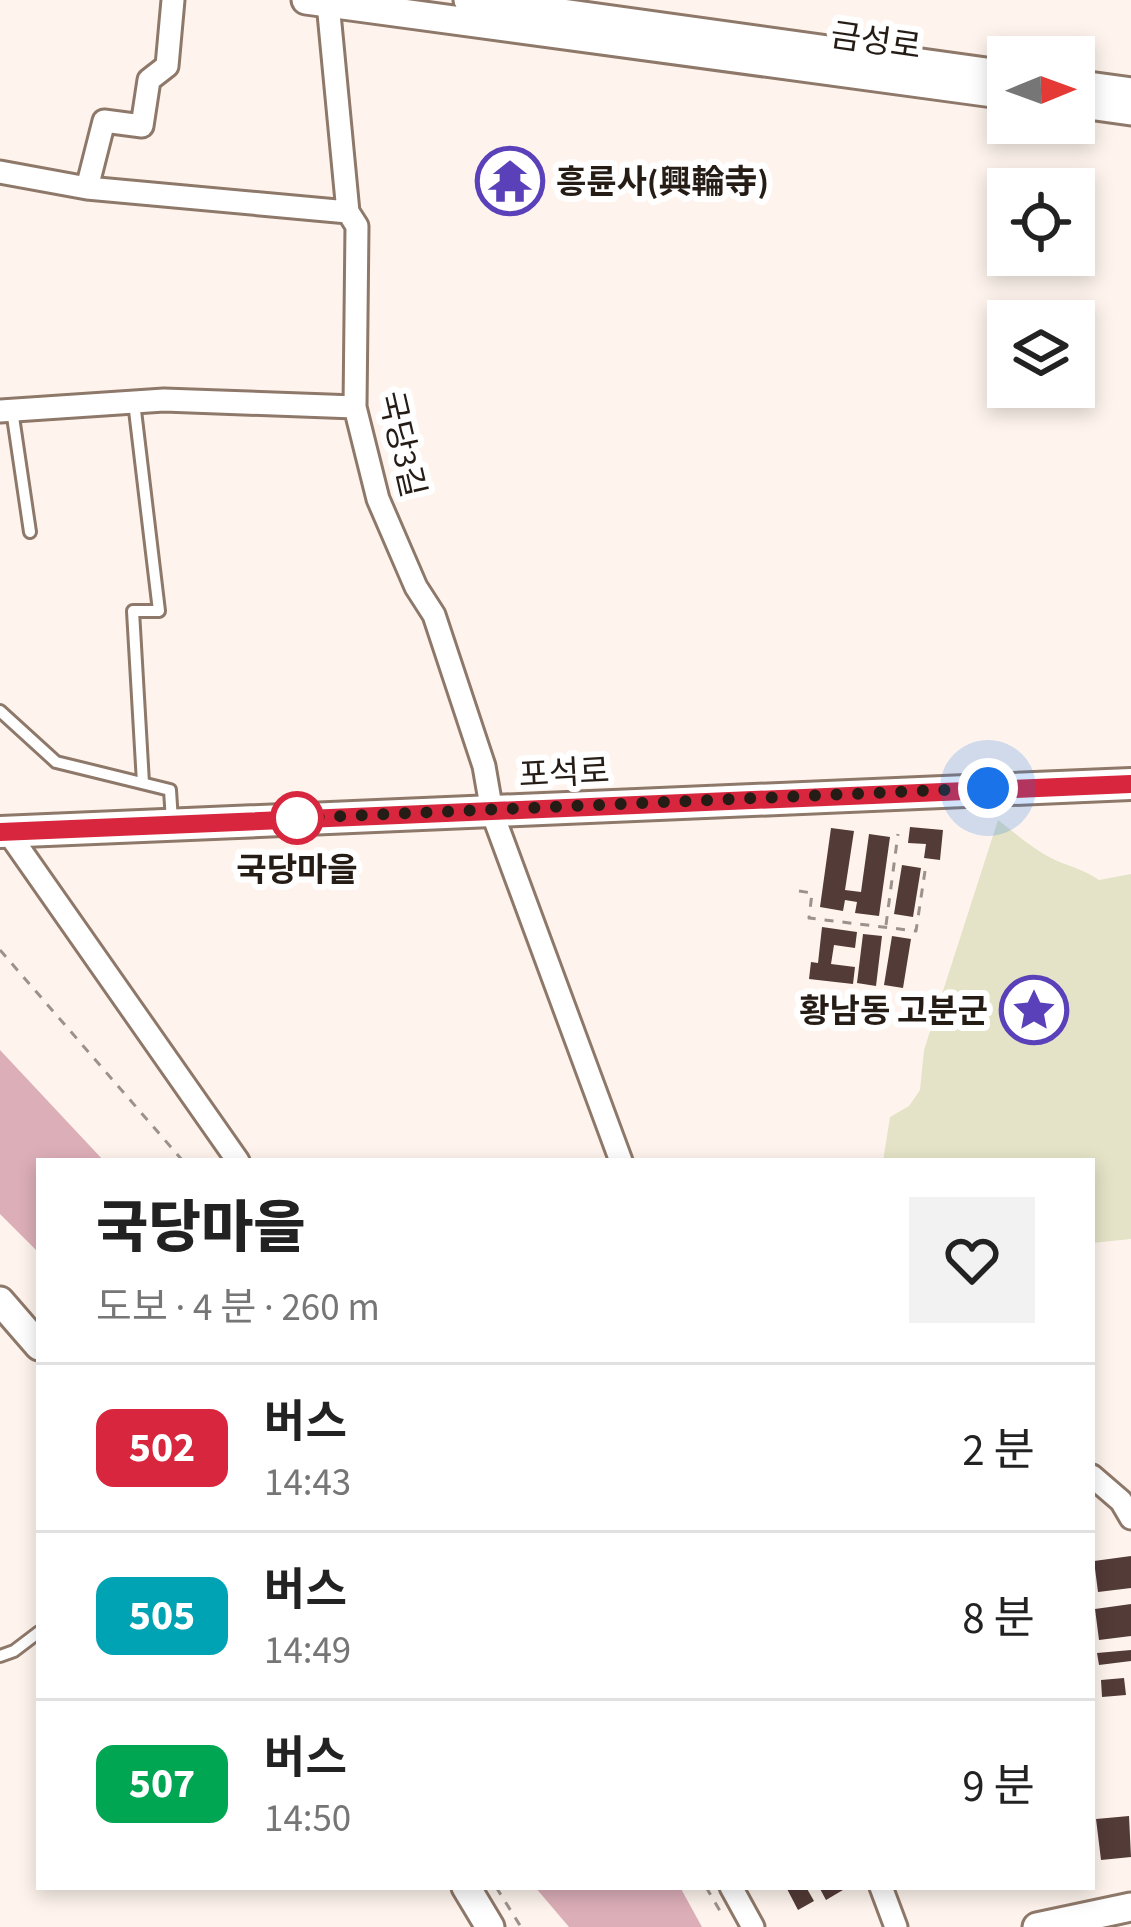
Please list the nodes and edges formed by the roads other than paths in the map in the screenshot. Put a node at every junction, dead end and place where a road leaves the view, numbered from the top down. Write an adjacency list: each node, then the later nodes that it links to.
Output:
1 (172, 0): 11 (street)
2 (468, 0): 4 (street, 금성로)
3 (317, 2): 6 (street, 금성로); 12 (street, 국당3길)
4 (987, 72)
5 (1095, 87): 7 (street)
6 (987, 91)
7 (1131, 92)
8 (1095, 107): 9 (street)
9 (1131, 111)
10 (0, 172): 11 (street)
11 (87, 188): 12 (street)
12 (348, 212): 14 (street, 국당3길)
13 (134, 402): 14 (street); 15 (street); 18 (lane)
14 (356, 407): 20 (street, 국당3길)
15 (6, 410): 16 (lane)
16 (30, 532)
17 (0, 711): 18 (lane)
18 (143, 783): 21 (lane)
19 (1131, 784): 20 (main road, 포석로)
20 (492, 812): 21 (main road, 포석로); 24 (street, 국당3길)
21 (172, 823): 22 (main road, 포석로)
22 (4, 831): 23 (street)
23 (236, 1158)
24 (619, 1158)
25 (0, 1301): 26 (street)
26 (36, 1343)
27 (1095, 1479): 28 (street)
28 (1131, 1518)
29 (36, 1634): 30 (lane)
30 (0, 1656)
31 (468, 1890): 35 (street)
32 (733, 1890): 36 (street)
33 (882, 1890): 37 (street)
34 (1131, 1907): 38 (street)
35 (490, 1927)
36 (753, 1927)
37 (896, 1927)
38 (1037, 1927)

